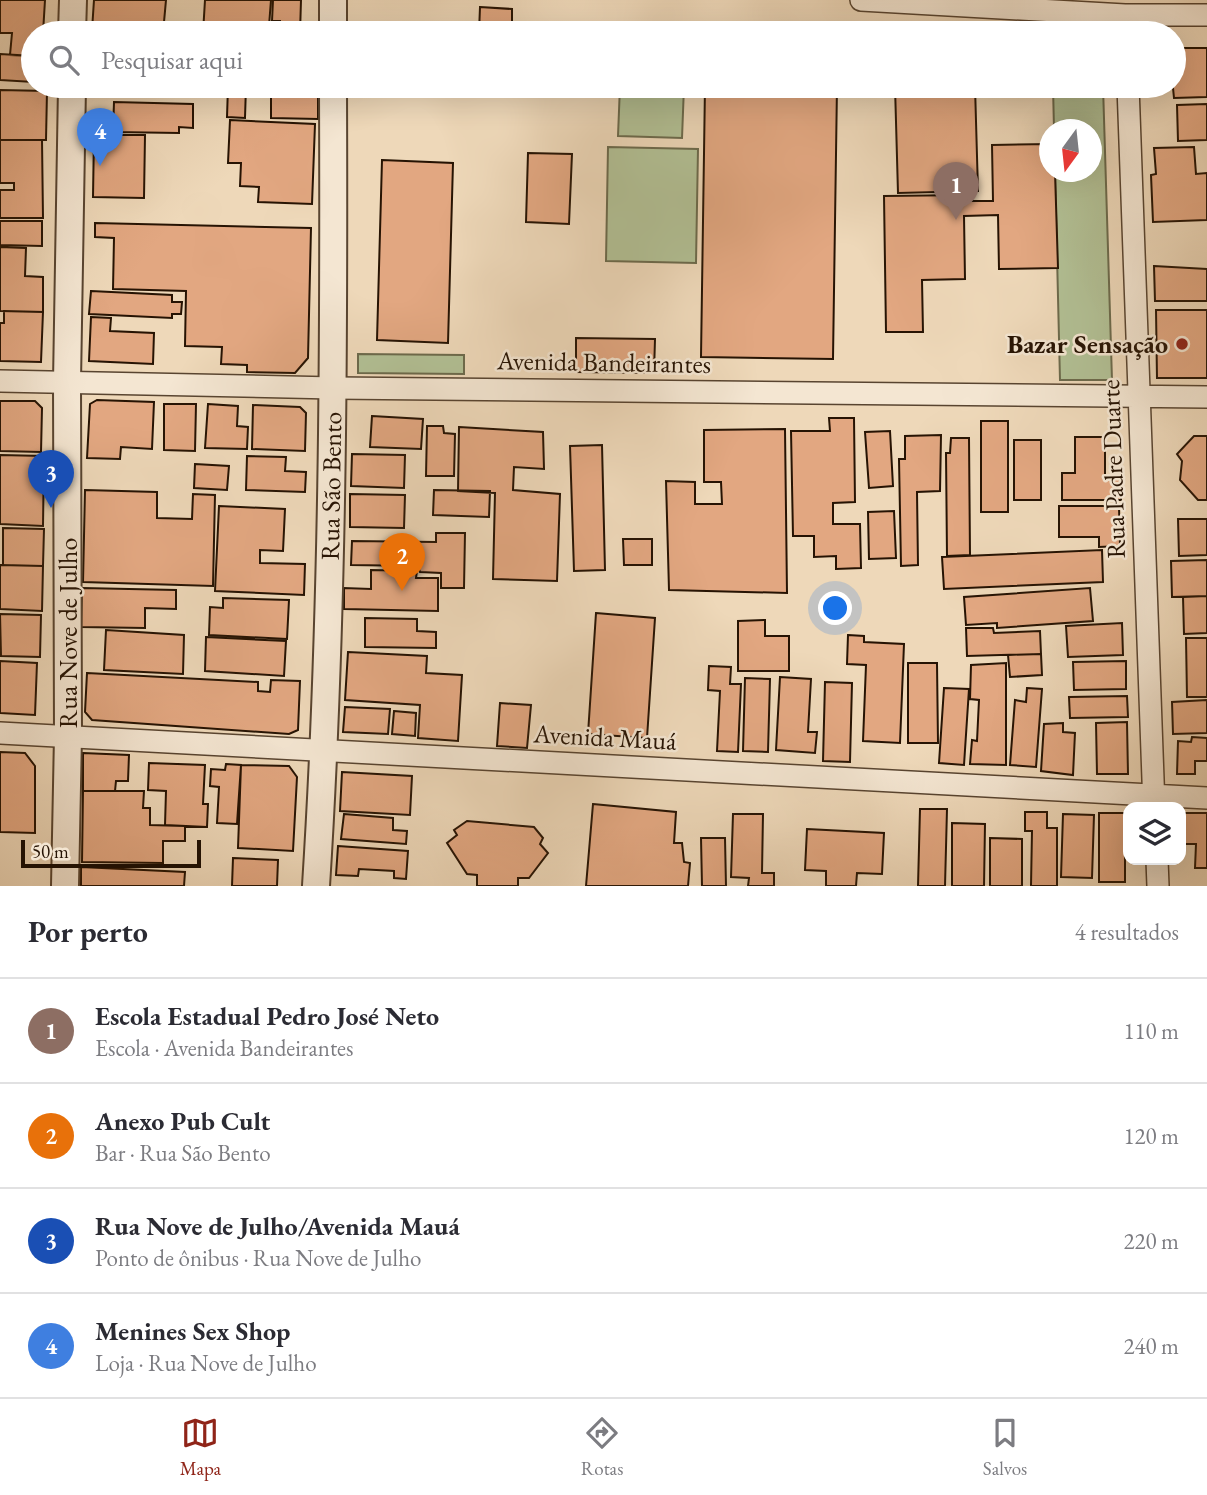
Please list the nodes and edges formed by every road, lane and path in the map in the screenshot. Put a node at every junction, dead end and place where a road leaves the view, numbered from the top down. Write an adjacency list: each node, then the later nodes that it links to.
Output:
1 (73, 0): 6 (street)
2 (333, 0): 7 (street)
3 (861, 0): 5 (street)
4 (1207, 15): 5 (street)
5 (1125, 16)
6 (72, 21)
7 (333, 21)
8 (72, 98): 12 (street, Rua Nove de Julho)
9 (333, 98): 13 (street, Rua São Bento)
10 (1128, 98): 14 (street, Rua Padre Duarte)
11 (0, 381): 12 (street, Avenida Bandeirantes)
12 (67, 382): 13 (street, Avenida Bandeirantes); 17 (street, Rua Nove de Julho)
13 (334, 388): 14 (street, Avenida Bandeirantes); 18 (street, Rua São Bento)
14 (1139, 396): 15 (street, Avenida Bandeirantes); 20 (street, Rua Padre Duarte)
15 (1207, 397)
16 (0, 733): 17 (street, Avenida Mauá)
17 (68, 736): 18 (street, Avenida Mauá); 22 (street, Rua Nove de Julho)
18 (325, 750): 20 (street, Avenida Mauá); 23 (street, Rua São Bento)
19 (1207, 798): 20 (street, Avenida Mauá)
20 (1154, 801)
21 (1157, 865): 24 (street)
22 (65, 886)
23 (316, 886)
24 (1158, 886)

